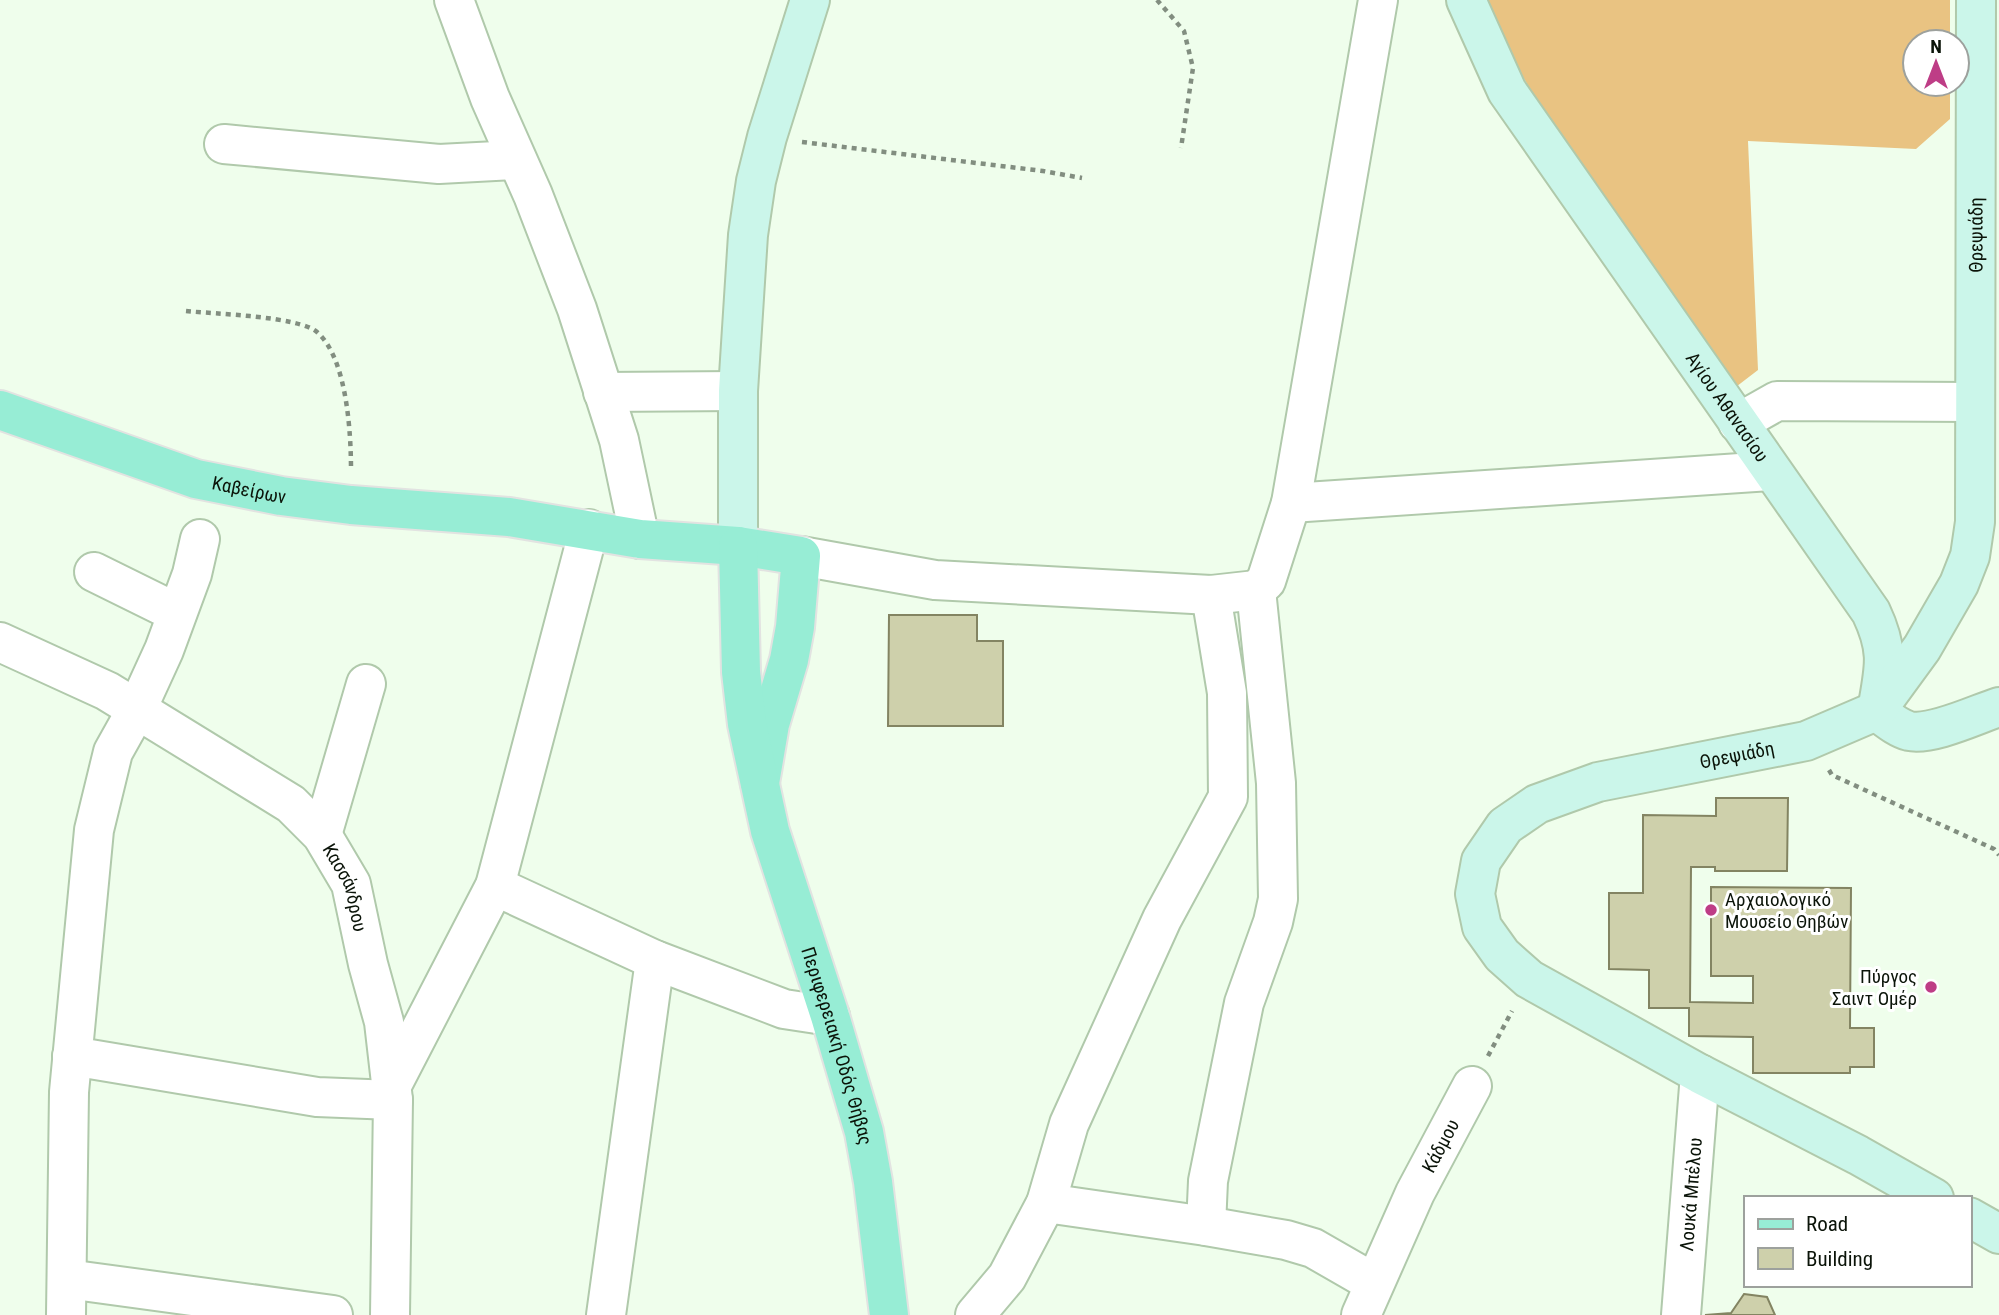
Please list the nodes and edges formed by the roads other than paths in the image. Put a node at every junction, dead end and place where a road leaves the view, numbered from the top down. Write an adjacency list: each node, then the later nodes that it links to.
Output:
1 (454, 0): 7 (street)
2 (810, 0): 8 (main road)
3 (1378, 0): 14 (street)
4 (1466, 0): 12 (main road, Αγίου Αθανασίου)
5 (1976, 0): 10 (main road, Θρεψιάδη)
6 (224, 144): 7 (street)
7 (516, 160): 9 (street)
8 (737, 391): 9 (street); 18 (main road)
9 (603, 392): 17 (street)
10 (1974, 402): 12 (street); 23 (main road, Θρεψιάδη)
11 (0, 410): 15 (main road, Καβείρων)
12 (1738, 423): 13 (main road, Αγίου Αθανασίου)
13 (1770, 471): 14 (street); 24 (main road, Αγίου Αθανασίου)
14 (1291, 503): 21 (street)
15 (589, 530): 17 (main road, Καβείρων); 33 (street)
16 (200, 539): 25 (street)
17 (640, 539): 18 (main road, Καβείρων)
18 (737, 546): 19 (main road, Καβείρων); 31 (main road, Περιφερειακή Οδός Θήβας)
19 (802, 556): 22 (street); 31 (main road, Περιφερειακή Οδός Θήβας)
20 (94, 572): 25 (street)
21 (1256, 590): 22 (street); 43 (street)
22 (1211, 595): 41 (street)
23 (1943, 610): 24 (main road); 30 (main road, Θρεψιάδη)
24 (1871, 612): 30 (main road, Αγίου Αθανασίου)
25 (177, 614): 29 (street)
26 (0, 642): 29 (street, Κασσάνδρου)
27 (366, 684): 32 (street)
28 (1999, 707): 30 (main road)
29 (137, 709): 32 (street, Κασσάνδρου); 36 (street)
30 (1877, 711): 37 (main road, Θρεψιάδη)
31 (760, 783): 35 (main road, Περιφερειακή Οδός Θήβας)
32 (323, 835): 39 (street, Κασσάνδρου)
33 (495, 886): 34 (street); 39 (street)
34 (655, 960): 35 (street); 49 (street)
35 (830, 1016): 50 (main road, Περιφερειακή Οδός Θήβας)
36 (72, 1056): 39 (street); 45 (street)
37 (1700, 1074): 40 (main road, Θρεψιάδη); 52 (street, Λουκά Μπέλου)
38 (1472, 1086): 46 (street, Κάδμου)
39 (393, 1093): 48 (street, Κασσάνδρου)
40 (1930, 1196)
41 (1046, 1203): 43 (street); 51 (street)
42 (1971, 1218): 44 (main road)
43 (1206, 1226): 46 (street)
44 (1999, 1234)
45 (66, 1297): 47 (street)
46 (1367, 1299)
47 (333, 1315)
48 (390, 1315)
49 (606, 1315)
50 (889, 1315)
51 (975, 1315)
52 (1681, 1315)

